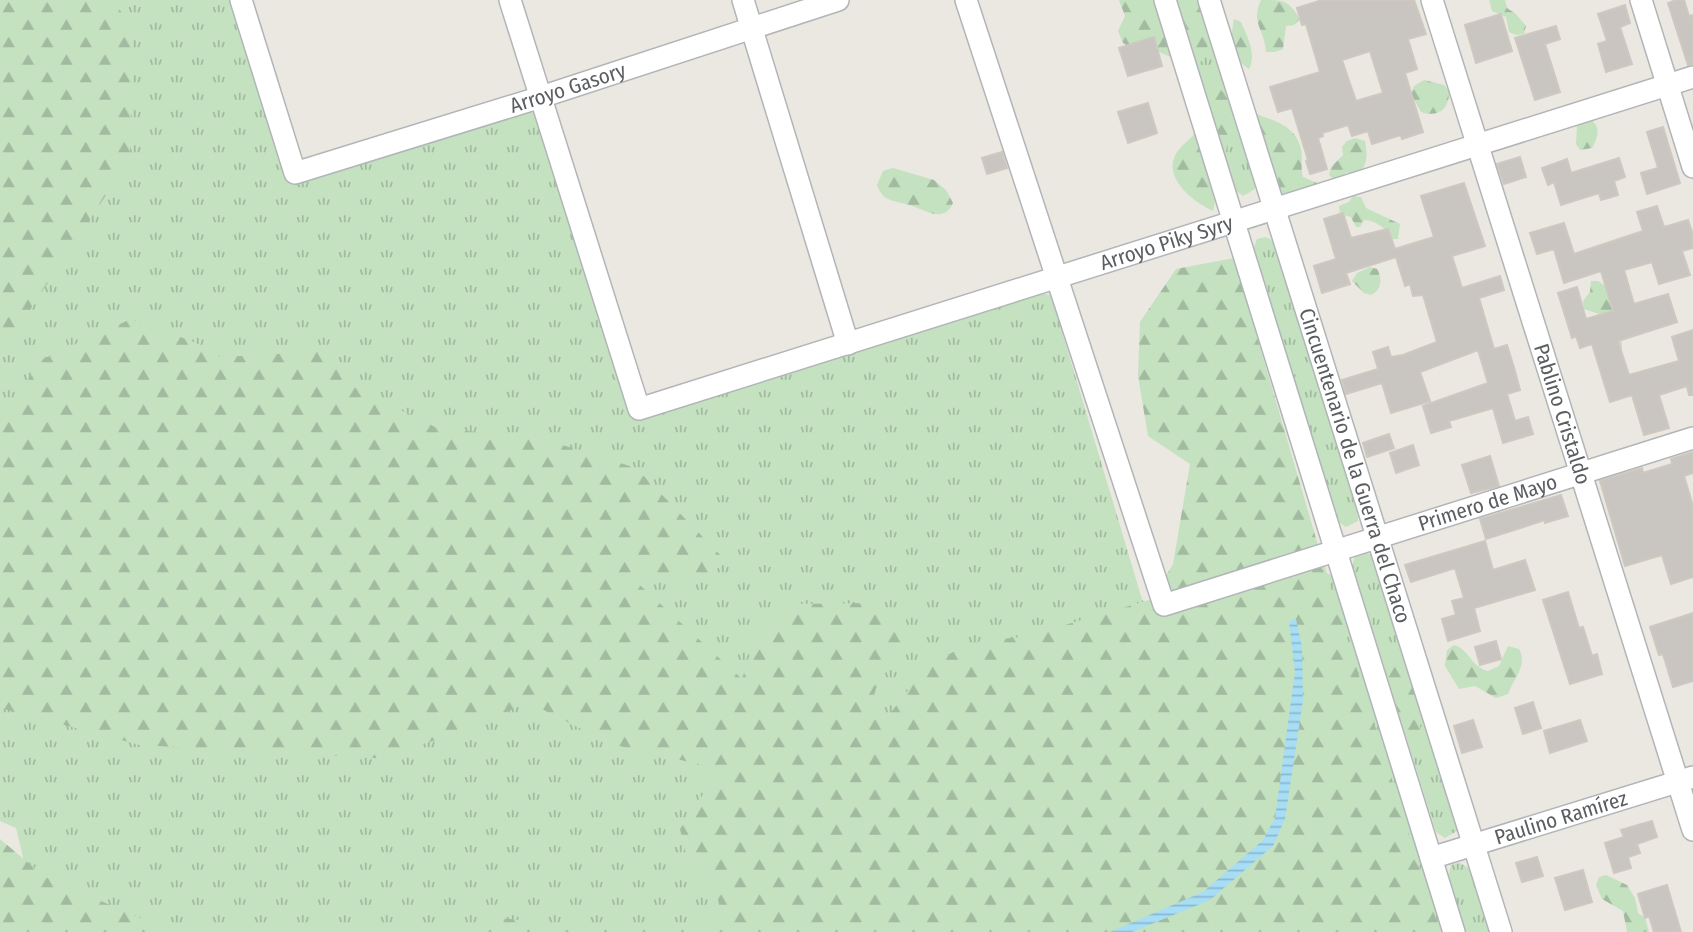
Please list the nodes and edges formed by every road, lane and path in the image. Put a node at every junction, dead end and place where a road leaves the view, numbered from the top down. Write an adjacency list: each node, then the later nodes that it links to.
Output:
1 (241, 0): 13 (street, Arroyo Gasory)
2 (510, 0): 13 (street)
3 (743, 0): 10 (street)
4 (838, 0): 10 (street, Arroyo Gasory)
5 (966, 0): 18 (street)
6 (1165, 0): 17 (street, Cincuentenario de la Guerra del Chaco)
7 (1209, 0): 16 (street, Cincuentenario de la Guerra del Chaco)
8 (1432, 0): 14 (street, Pablino Cristaldo)
9 (1641, 0): 12 (street)
10 (752, 28): 13 (street, Arroyo Gasory); 19 (street)
11 (1693, 77): 12 (street, Arroyo Piky Syry)
12 (1667, 85): 14 (street, Arroyo Piky Syry); 15 (street)
13 (541, 97): 19 (street, Arroyo Piky Syry)
14 (1478, 145): 16 (street, Arroyo Piky Syry); 21 (street, Pablino Cristaldo)
15 (1693, 167)
16 (1275, 210): 17 (street, Arroyo Piky Syry); 22 (street, Cincuentenario de la Guerra del Chaco)
17 (1233, 223): 18 (street, Arroyo Piky Syry); 23 (street, Cincuentenario de la Guerra del Chaco)
18 (1057, 278): 19 (street, Arroyo Piky Syry); 23 (street, Primero de Mayo)
19 (848, 344)
20 (1693, 438): 21 (street, Primero de Mayo)
21 (1581, 473): 22 (street, Primero de Mayo); 24 (street, Pablino Cristaldo)
22 (1377, 537): 23 (street, Primero de Mayo); 26 (street, Cincuentenario de la Guerra del Chaco)
23 (1336, 551): 27 (street, Cincuentenario de la Guerra del Chaco)
24 (1686, 780): 25 (street, Pablino Cristaldo); 26 (street, Paulino Ramírez)
25 (1693, 830)
26 (1474, 845): 27 (street, Paulino Ramírez); 29 (street, Cincuentenario de la Guerra del Chaco)
27 (1432, 858): 28 (street, Cincuentenario de la Guerra del Chaco)
28 (1454, 932)
29 (1501, 932)

